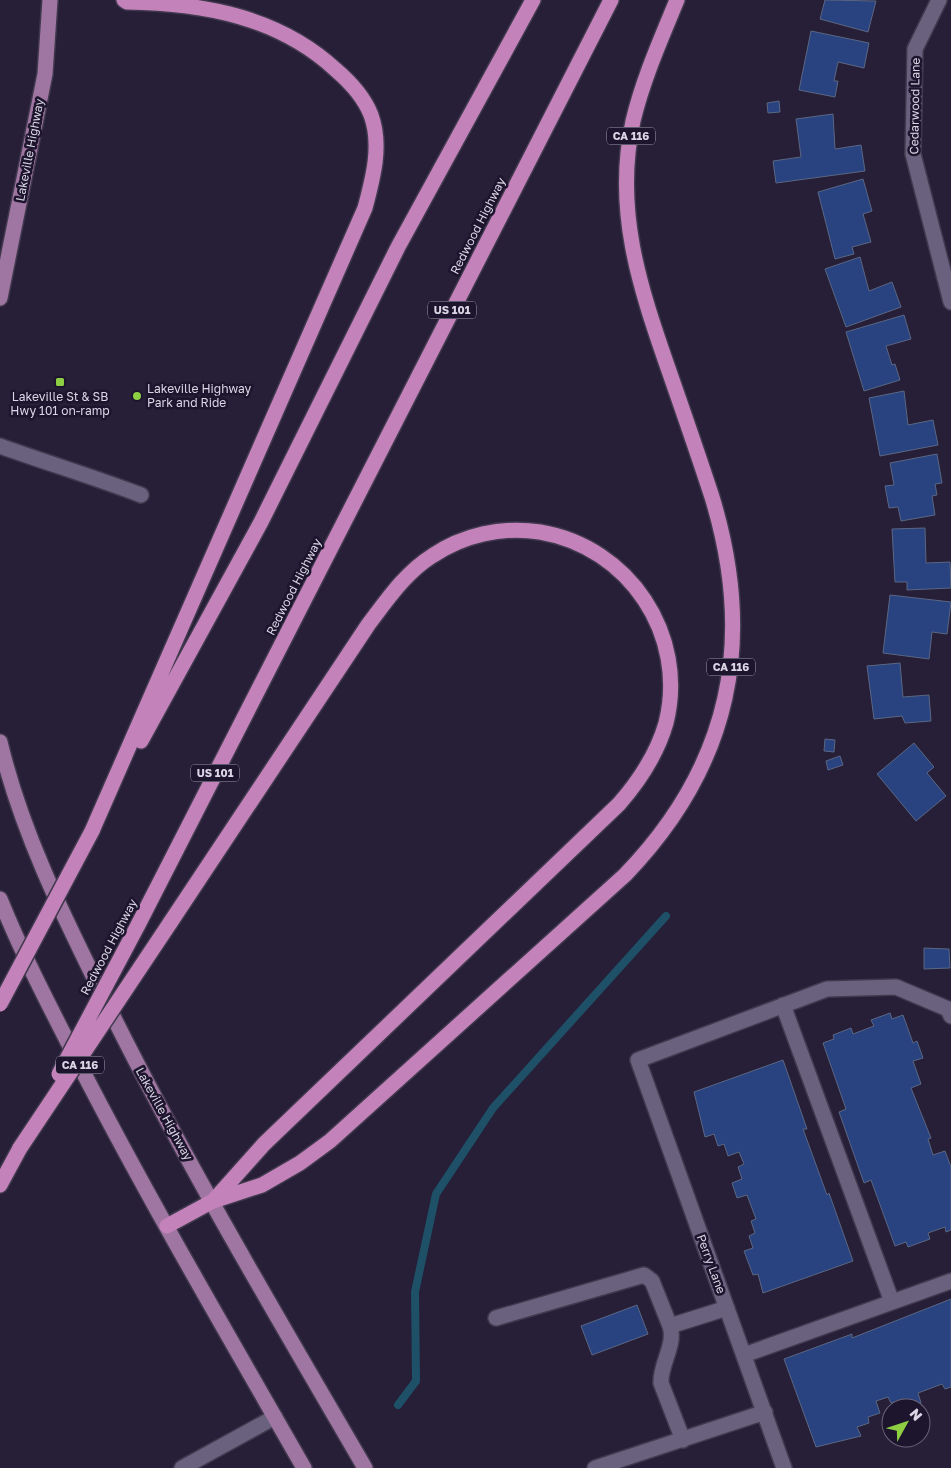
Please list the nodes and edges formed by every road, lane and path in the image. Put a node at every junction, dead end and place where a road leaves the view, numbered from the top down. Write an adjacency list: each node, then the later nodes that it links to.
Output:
1 (50, 0): 7 (main road, Lakeville Highway)
2 (124, 0): 12 (highway)
3 (533, 0): 12 (highway)
4 (610, 0): 17 (highway, Redwood Highway / US 101, bridge)
5 (678, 0): 19 (highway, CA 116)
6 (939, 0): 8 (street, Cedarwood Lane)
7 (0, 298)
8 (951, 302)
9 (0, 446): 10 (street)
10 (141, 495)
11 (0, 742): 19 (main road, Lakeville Highway)
12 (92, 831): 14 (highway, bridge)
13 (0, 899): 20 (main road, CA 116)
14 (0, 1004)
15 (783, 1005): 16 (street); 22 (street); 23 (street, Perry Lane)
16 (951, 1016)
17 (20, 1148): 18 (highway, Redwood Highway / US 101); 19 (highway, bridge)
18 (0, 1185)
19 (213, 1201): 20 (highway); 32 (main road, Lakeville Highway)
20 (167, 1226): 28 (main road, CA 116)
21 (951, 1280): 22 (street)
22 (892, 1302): 26 (street)
23 (727, 1308): 25 (street); 26 (street, Perry Lane)
24 (496, 1318): 25 (street)
25 (670, 1326): 29 (street)
26 (744, 1355): 27 (street, Perry Lane)
27 (765, 1412): 29 (street); 34 (street, Perry Lane)
28 (275, 1417): 30 (street); 31 (main road, CA 116)
29 (683, 1440): 33 (street)
30 (182, 1468)
31 (304, 1468)
32 (365, 1468)
33 (595, 1468)
34 (784, 1468)

